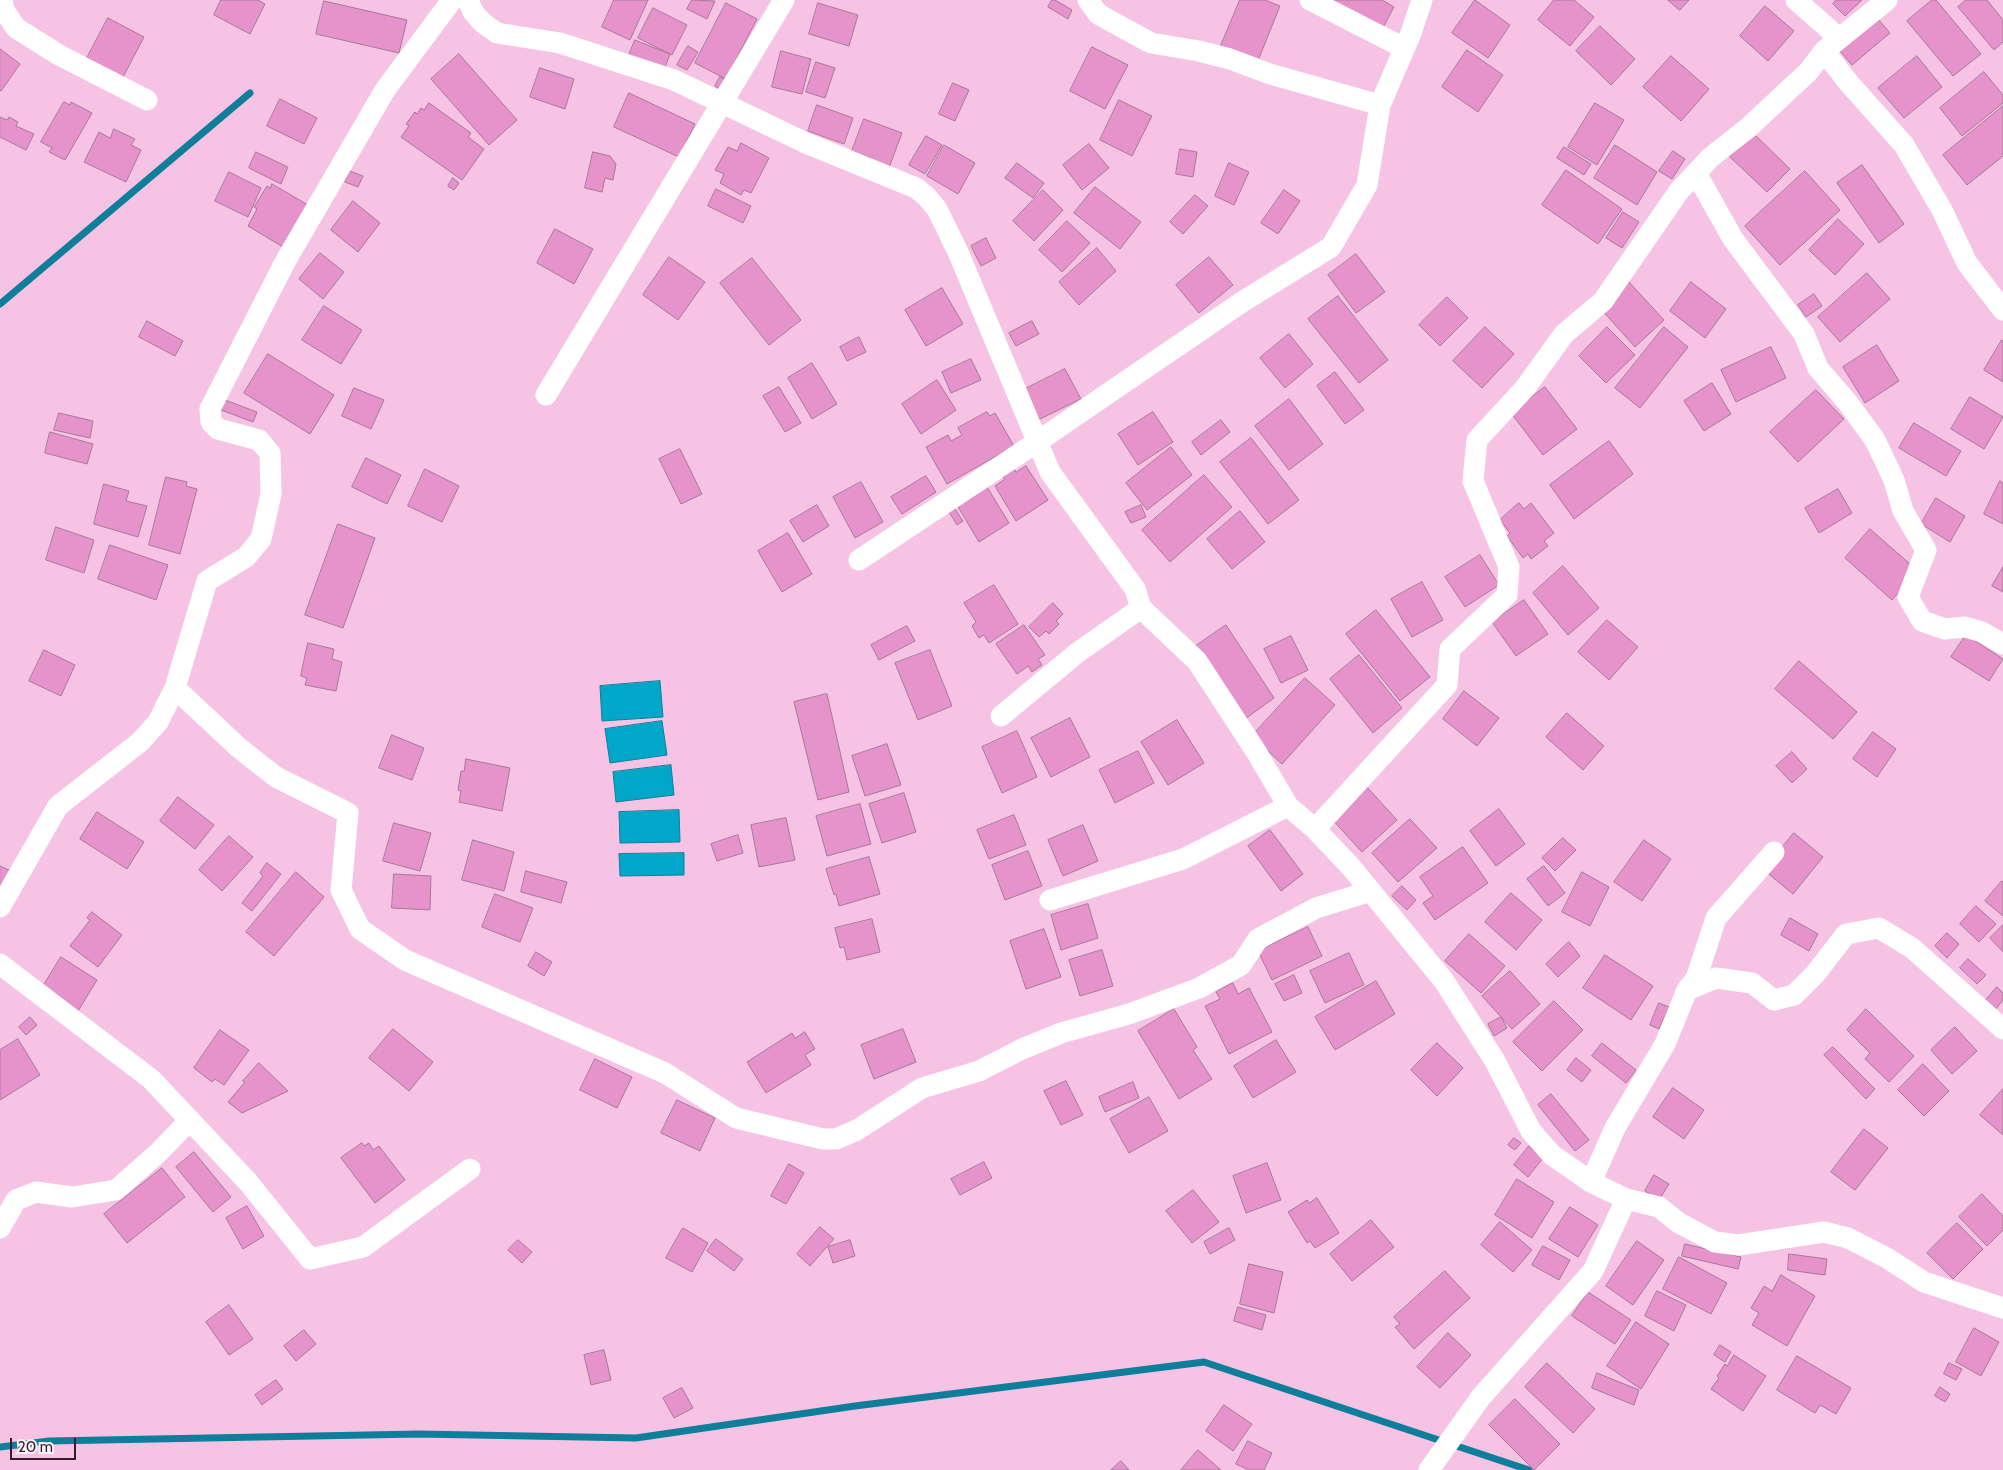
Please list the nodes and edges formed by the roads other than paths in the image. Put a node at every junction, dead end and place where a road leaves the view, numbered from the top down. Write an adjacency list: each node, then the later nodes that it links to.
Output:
1 (2, 0): 12 (street)
2 (452, 0): 22 (street)
3 (468, 0): 13 (street)
4 (784, 0): 13 (street)
5 (1088, 0): 14 (street)
6 (1310, 0): 11 (street)
7 (1422, 0): 11 (street)
8 (1796, 0): 10 (street)
9 (1888, 0): 10 (street)
10 (1831, 44): 15 (street); 16 (street)
11 (1404, 48): 14 (street)
12 (147, 100)
13 (720, 103): 17 (street); 18 (street)
14 (1380, 105): 18 (street)
15 (1696, 173): 21 (street); 25 (street)
16 (2003, 310)
17 (546, 395)
18 (1037, 442): 19 (street); 20 (street)
19 (859, 560)
20 (1141, 608): 23 (street); 24 (street)
21 (2003, 644)
22 (175, 688): 27 (street); 29 (street)
23 (1001, 716)
24 (1288, 806): 25 (street); 28 (street)
25 (1315, 829): 27 (street)
26 (1774, 852): 31 (street)
27 (1371, 891): 35 (street)
28 (1050, 900)
29 (0, 907)
30 (0, 964): 33 (street)
31 (1686, 990): 32 (street); 35 (street)
32 (2003, 1029)
33 (190, 1120): 34 (street); 37 (street)
34 (470, 1169)
35 (1591, 1182): 36 (street)
36 (1626, 1199): 38 (street); 39 (street)
37 (0, 1228)
38 (2003, 1308)
39 (1428, 1470)

